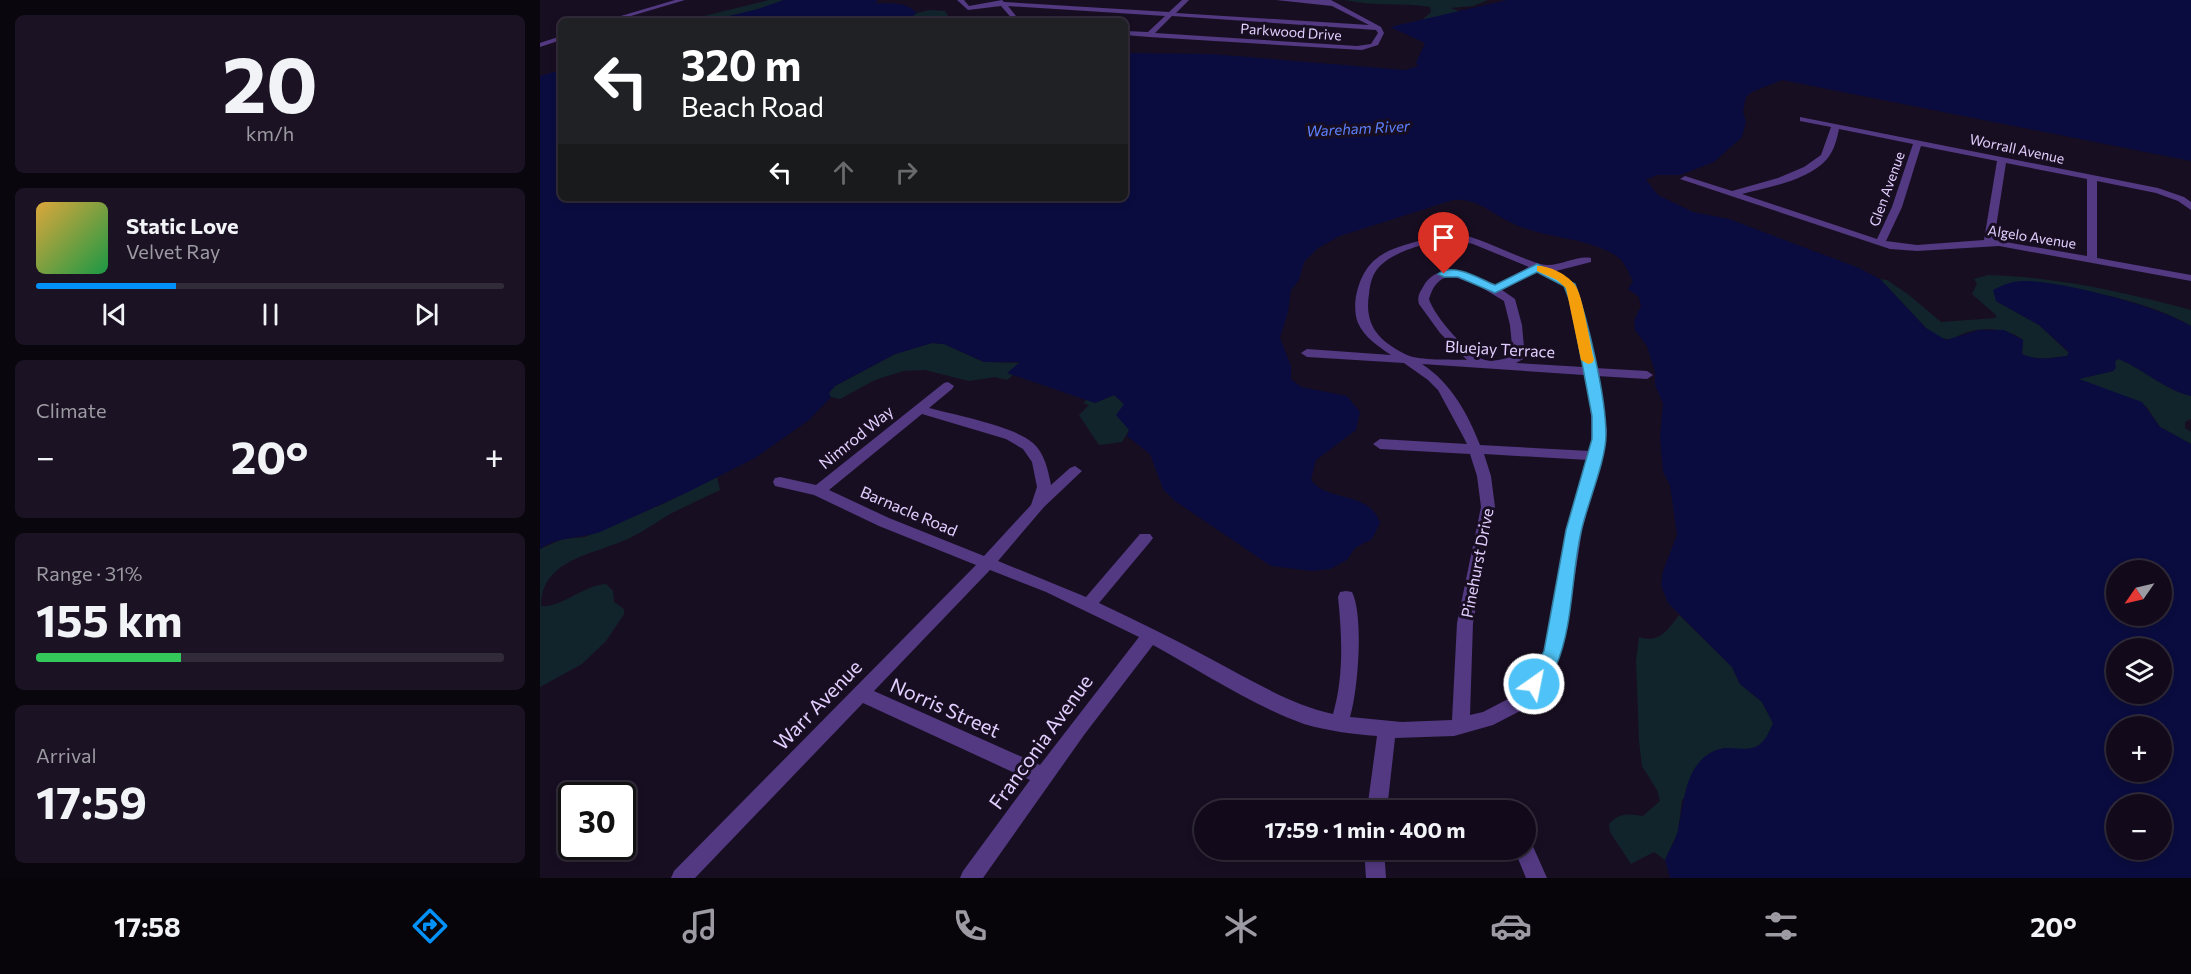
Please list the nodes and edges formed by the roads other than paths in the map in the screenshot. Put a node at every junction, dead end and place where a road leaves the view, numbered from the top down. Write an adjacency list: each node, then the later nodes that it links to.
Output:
1 (682, 0): 8 (street)
2 (960, 0): 5 (street)
3 (1186, 0): 7 (street)
4 (1279, 0): 6 (street)
5 (1000, 2): 7 (street); 9 (street)
6 (1328, 2): 10 (street, Parkwood Drive)
7 (1172, 14): 10 (street); 12 (street)
8 (619, 18)
9 (1014, 18)
10 (1379, 28): 12 (street, Parkwood Drive)
11 (1128, 33): 12 (street, Parkwood Drive)
12 (1149, 35)
13 (558, 39): 14 (street)
14 (550, 42): 15 (street); 16 (street)
15 (558, 43)
16 (540, 45)
17 (1803, 119): 18 (street, Worrall Avenue)
18 (1835, 126): 19 (street, Worrall Avenue); 24 (street)
19 (1918, 143): 20 (street, Worrall Avenue); 28 (street, Glen Avenue)
20 (2002, 159): 21 (street, Worrall Avenue); 27 (street)
21 (2092, 178): 25 (street, Worrall Avenue); 30 (street)
22 (1685, 179): 24 (street, Algelo Avenue)
23 (2191, 193): 25 (street)
24 (1733, 194): 28 (street, Algelo Avenue)
25 (2181, 199): 26 (street)
26 (2191, 207)
27 (1989, 242): 28 (street, Algelo Avenue); 30 (street, Algelo Avenue)
28 (1880, 244)
29 (1587, 260): 31 (street)
30 (2092, 260): 32 (street, Algelo Avenue)
31 (1537, 267): 33 (street); 35 (street, Pinehurst Drive); 37 (street, Pinehurst Drive)
32 (2191, 278)
33 (1495, 290): 36 (street); 36 (street)
34 (1307, 353): 35 (street, Bluejay Terrace)
35 (1408, 360): 36 (street, Bluejay Terrace); 42 (street, Pinehurst Drive)
36 (1496, 365): 37 (street, Bluejay Terrace)
37 (1589, 371): 38 (street, Bluejay Terrace); 43 (street, Pinehurst Drive)
38 (1647, 375)
39 (948, 386): 40 (street, Nimrod Way)
40 (919, 409): 46 (street, Nimrod Way); 47 (street)
41 (1380, 444): 42 (street)
42 (1474, 448): 43 (street); 55 (street, Pinehurst Drive)
43 (1596, 456): 55 (street, Pinehurst Drive)
44 (1074, 471): 47 (street)
45 (780, 482): 46 (street, Nimrod Way)
46 (818, 491): 49 (street, Barnacle Road)
47 (1037, 507): 49 (street)
48 (1145, 538): 51 (street)
49 (987, 563): 51 (street, Pinehurst Drive); 53 (street, Warr Avenue)
50 (1346, 597): 54 (street)
51 (1088, 605): 52 (street, Pinehurst Drive)
52 (1151, 635): 54 (street, Pinehurst Drive); 57 (street, Franconia Avenue)
53 (861, 694): 57 (street, Norris Street); 61 (street, Warr Avenue)
54 (1339, 724): 56 (street, Pinehurst Drive)
55 (1461, 726): 56 (street, Pinehurst Drive)
56 (1387, 729): 58 (street)
57 (1043, 776): 62 (street, Franconia Avenue)
58 (1378, 800)
59 (1375, 860): 63 (street)
60 (1529, 860): 64 (street)
61 (681, 878)
62 (970, 878)
63 (1376, 878)
64 (1537, 878)

